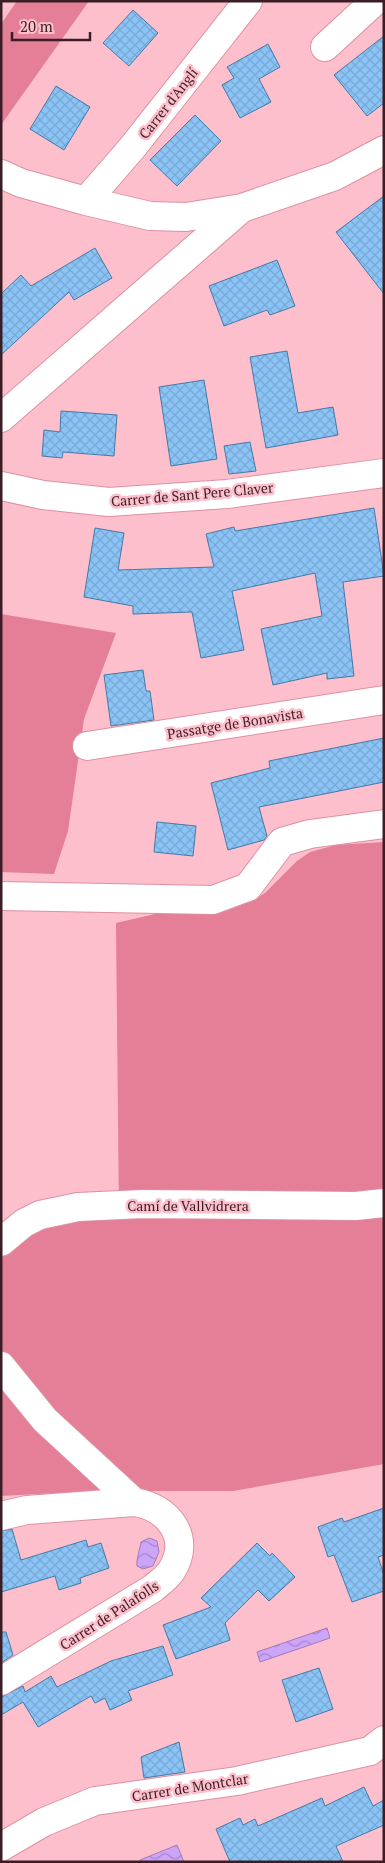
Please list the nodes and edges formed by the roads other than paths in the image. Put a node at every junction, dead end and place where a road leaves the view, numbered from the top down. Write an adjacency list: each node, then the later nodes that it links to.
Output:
1 (248, 1): 6 (street, Carrer d'Anglí)
2 (376, 1): 3 (street)
3 (325, 47)
4 (384, 150): 7 (street)
5 (1, 174): 6 (street)
6 (86, 201): 7 (street)
7 (242, 208): 8 (street)
8 (1, 418)
9 (384, 473): 10 (street, Carrer de Sant Pere Claver)
10 (1, 486)
11 (384, 700): 12 (street, Passatge de Bonavista)
12 (87, 746)
13 (384, 824): 14 (street)
14 (1, 896)
15 (384, 1203): 16 (street, Camí de Vallvidrera)
16 (2, 1239)
17 (1, 1366): 18 (street)
18 (134, 1502): 19 (street, Carrer de Palafolls); 20 (street, Carrer de Palafolls)
19 (1, 1516)
20 (1, 1681)
21 (384, 1740): 22 (street, Carrer de Montclar)
22 (1, 1847)

